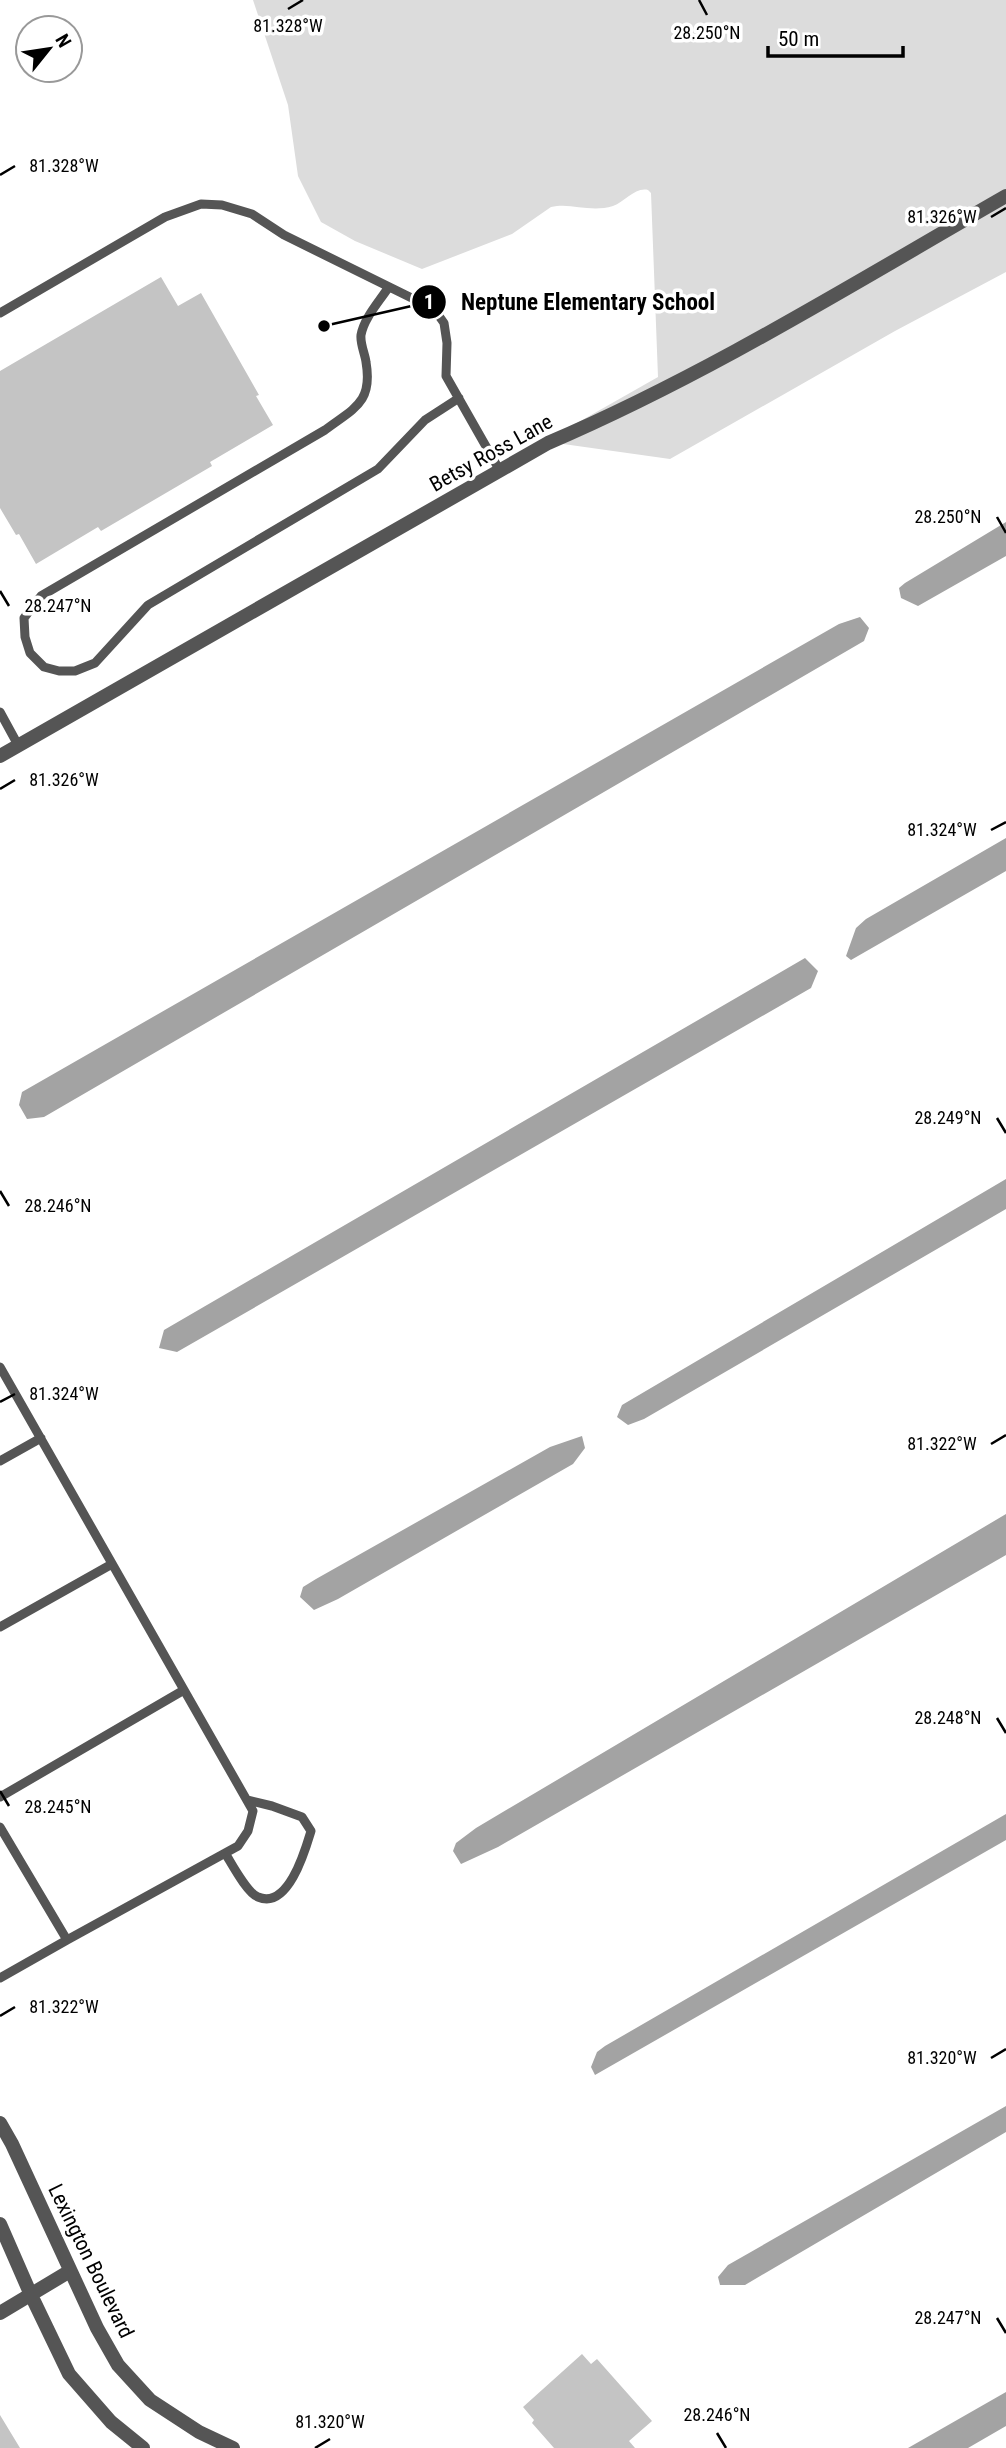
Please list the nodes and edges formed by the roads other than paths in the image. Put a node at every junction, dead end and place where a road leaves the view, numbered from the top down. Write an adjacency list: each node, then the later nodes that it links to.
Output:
1 (1006, 196): 5 (street, Betsy Ross Lane)
2 (388, 288): 3 (lane); 4 (lane); 4 (lane)
3 (0, 313)
4 (459, 398): 5 (lane)
5 (500, 471): 7 (street, Betsy Ross Lane)
6 (0, 712): 7 (lane)
7 (18, 745): 8 (street, Betsy Ross Lane)
8 (0, 756)
9 (0, 1367): 10 (lane)
10 (41, 1438): 11 (lane); 12 (lane)
11 (0, 1461)
12 (112, 1564): 13 (lane); 14 (lane)
13 (0, 1628)
14 (184, 1690): 15 (lane); 16 (lane)
15 (0, 1797)
16 (247, 1800): 18 (lane); 18 (lane)
17 (0, 1827): 19 (lane)
18 (225, 1853): 19 (lane)
19 (66, 1940): 20 (lane)
20 (0, 1978)
21 (0, 2123): 23 (street, Lexington Boulevard)
22 (0, 2224): 24 (street)
23 (70, 2271): 24 (street); 27 (street, Lexington Boulevard)
24 (30, 2295): 25 (street); 26 (street)
25 (0, 2313)
26 (143, 2448)
27 (233, 2448)

